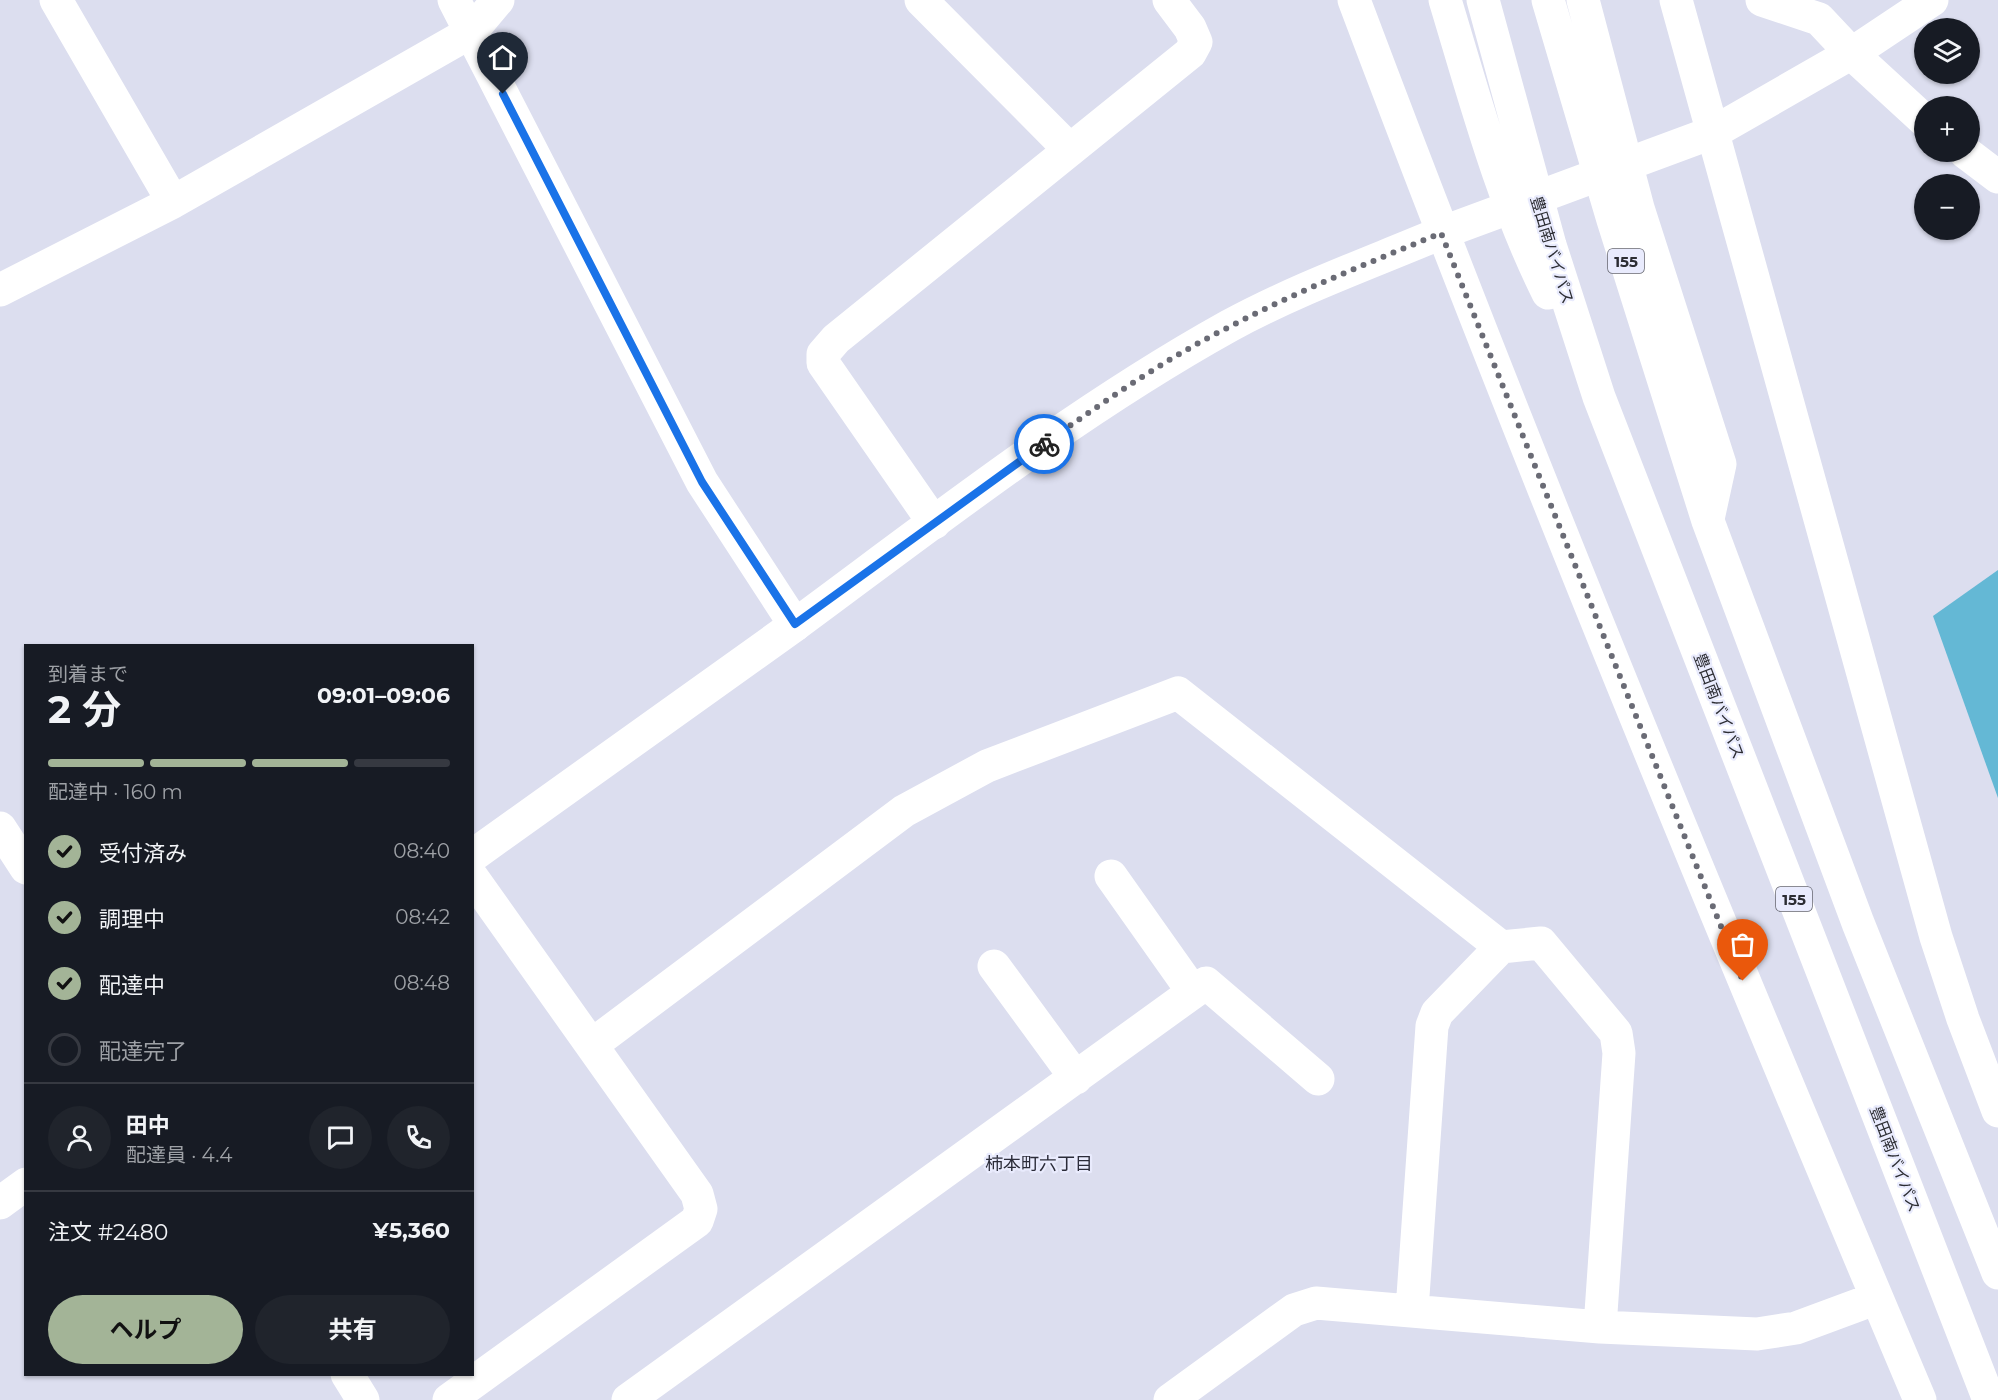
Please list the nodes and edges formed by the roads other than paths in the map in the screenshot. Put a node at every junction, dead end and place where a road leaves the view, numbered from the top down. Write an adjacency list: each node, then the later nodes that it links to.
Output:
1 (56, 0): 21 (main road)
2 (454, 0): 14 (main road)
3 (498, 0): 14 (main road)
4 (921, 0): 18 (main road)
5 (1169, 0): 18 (main road)
6 (1354, 0): 22 (main road)
7 (1445, 0): 24 (main road, 155)
8 (1483, 0): 24 (main road, 豊田南バイパス / 155)
9 (1548, 0): 25 (main road, 155)
10 (1583, 0): 25 (main road, 155)
11 (1677, 0): 17 (main road)
12 (1762, 0): 15 (main road)
13 (1932, 0): 15 (main road)
14 (471, 32): 21 (main road); 27 (main road)
15 (1851, 53): 16 (main road); 17 (main road)
16 (1914, 111)
17 (1714, 132): 22 (main road); 39 (main road)
18 (1070, 150): 26 (main road)
19 (1978, 162): 20 (main road)
20 (1998, 177)
21 (173, 202): 23 (main road)
22 (1441, 233): 26 (main road); 43 (main road)
23 (0, 290)
24 (1599, 397): 52 (main road, 豊田南バイパス / 155)
25 (1708, 521): 42 (main road, 155)
26 (934, 523): 27 (main road)
27 (795, 624): 29 (main road)
28 (0, 828): 30 (main road)
29 (474, 855)
30 (24, 865)
31 (1111, 876): 35 (main road)
32 (474, 880): 36 (main road)
33 (1501, 947): 36 (main road); 44 (main road); 45 (main road)
34 (994, 966): 37 (main road)
35 (1193, 992): 37 (main road); 38 (main road)
36 (593, 1044): 48 (main road)
37 (1076, 1077): 49 (main road)
38 (1318, 1079)
39 (1998, 1111)
40 (24, 1185): 41 (main road)
41 (0, 1203)
42 (1998, 1273)
43 (1877, 1298): 45 (main road); 51 (main road)
44 (1412, 1310): 45 (main road); 50 (main road)
45 (1600, 1327)
46 (348, 1376): 47 (main road)
47 (363, 1400)
48 (449, 1400)
49 (628, 1400)
50 (1170, 1400)
51 (1920, 1400)
52 (1989, 1400)

